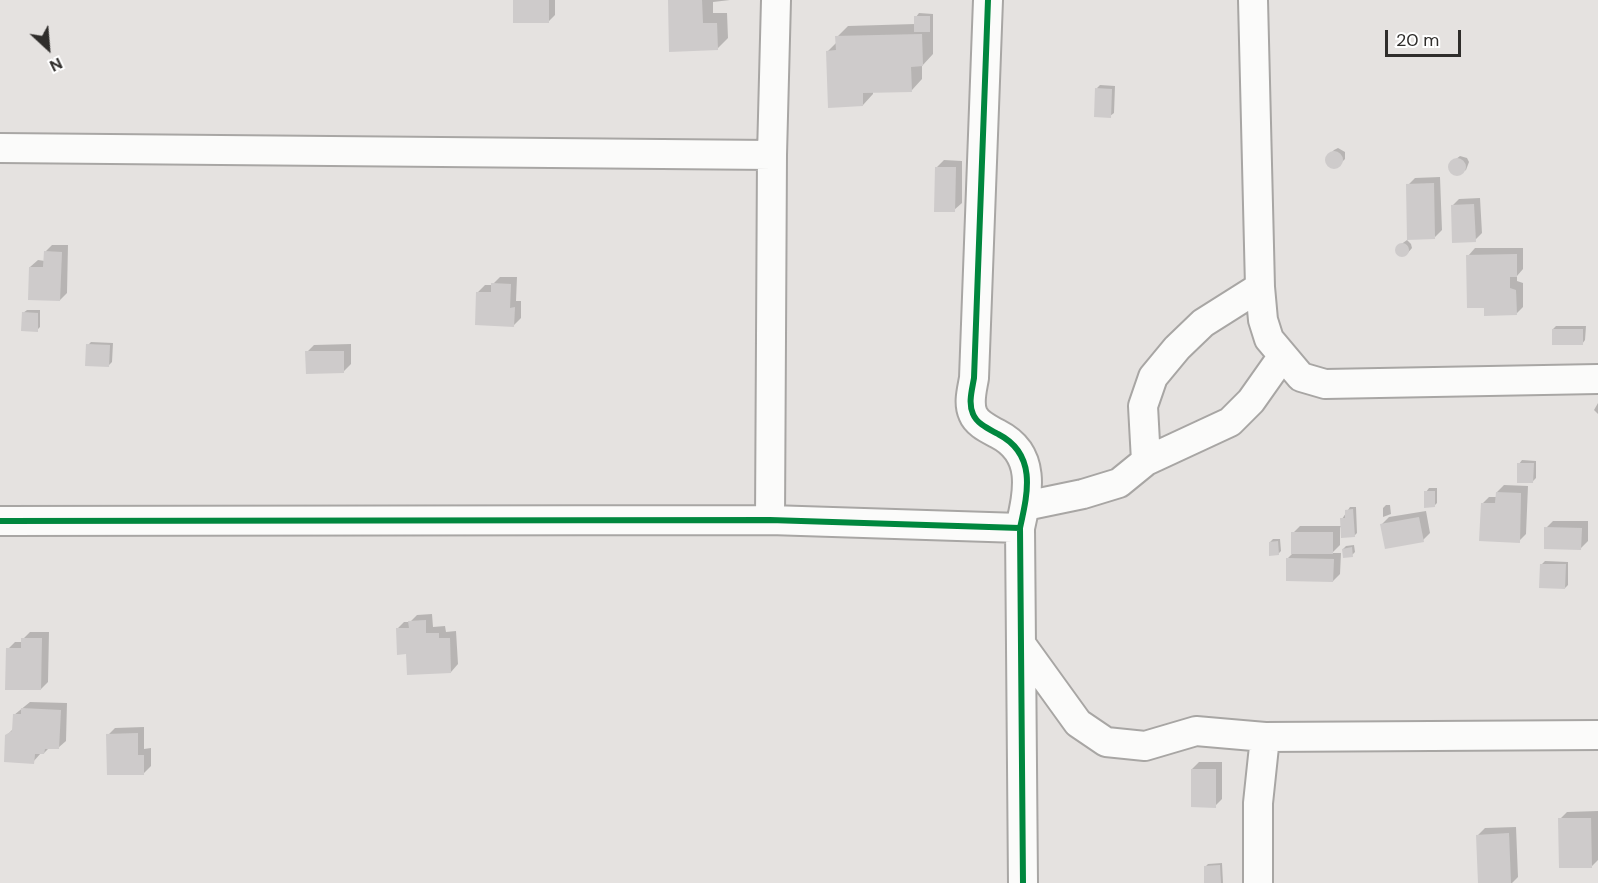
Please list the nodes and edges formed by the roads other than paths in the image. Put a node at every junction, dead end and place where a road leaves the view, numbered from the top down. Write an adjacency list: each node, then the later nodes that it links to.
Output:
1 (776, 0): 5 (street)
2 (988, 0): 10 (street)
3 (1253, 0): 6 (street)
4 (0, 148): 5 (street)
5 (772, 155): 11 (street)
6 (1260, 287): 7 (street); 9 (street)
7 (1282, 357): 8 (street); 9 (street)
8 (1598, 379)
9 (1146, 461): 10 (street)
10 (1022, 517): 11 (street); 13 (street)
11 (770, 520): 12 (street)
12 (0, 521)
13 (1021, 644): 15 (street); 16 (street)
14 (1598, 735): 15 (street)
15 (1265, 737): 17 (street)
16 (1023, 883)
17 (1258, 883)

